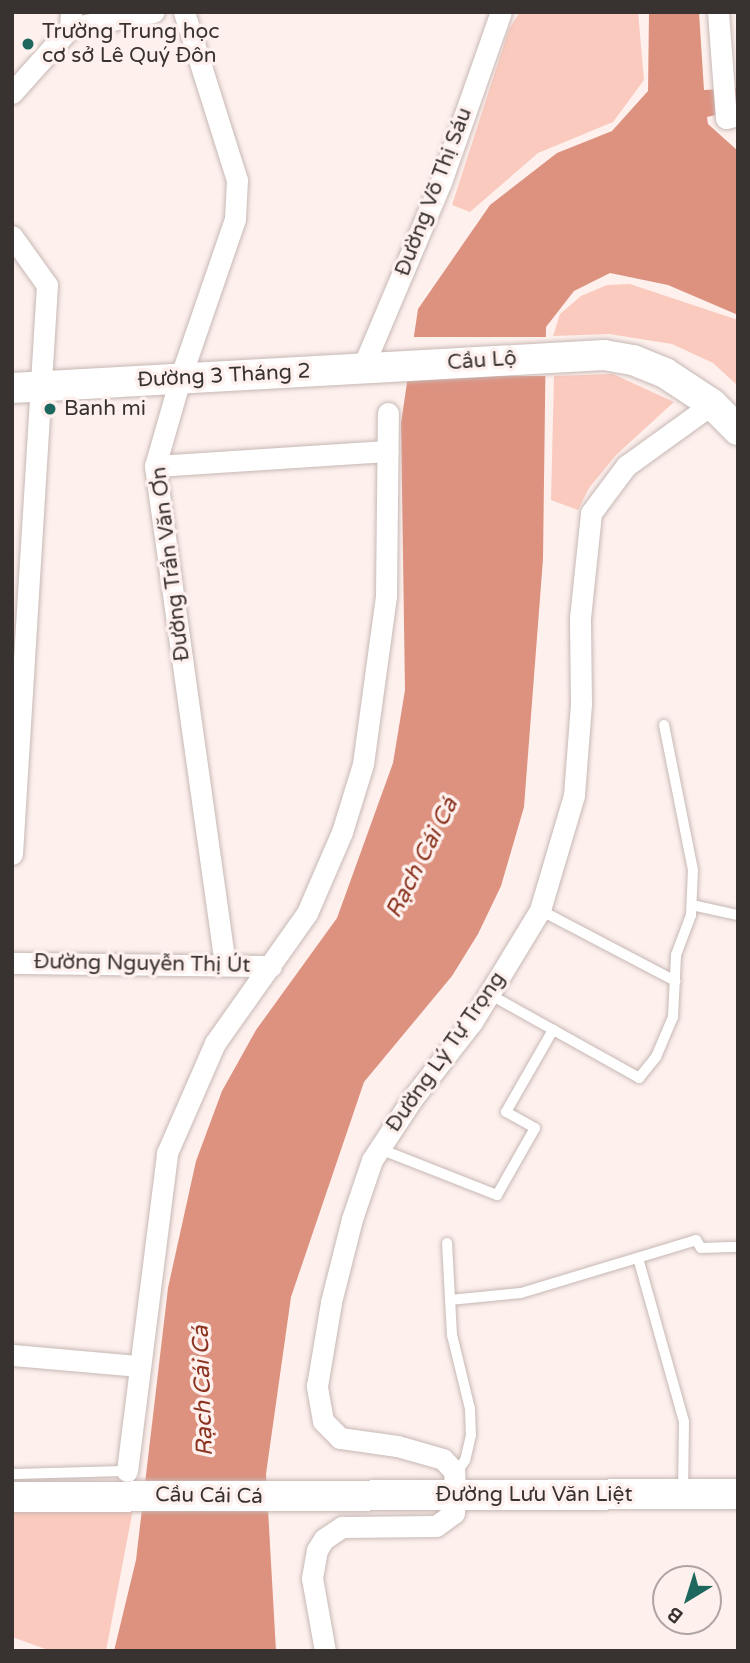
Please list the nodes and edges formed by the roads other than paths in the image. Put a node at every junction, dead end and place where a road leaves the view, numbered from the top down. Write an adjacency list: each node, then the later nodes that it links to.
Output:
1 (153, 12): 5 (street)
2 (184, 12): 11 (street, Đường Trần Văn Ơn)
3 (501, 12): 10 (street, Đường Võ Thị Sáu)
4 (718, 12): 7 (street)
5 (71, 20): 6 (street)
6 (12, 93)
7 (732, 116)
8 (12, 236): 12 (street)
9 (394, 367): 10 (main road, Đường 3 Tháng 2); 13 (main road, Cầu Lộ)
10 (362, 369): 11 (main road, Đường 3 Tháng 2)
11 (180, 379): 12 (main road, Đường 3 Tháng 2); 17 (street, Đường Trần Văn Ơn)
12 (26, 388): 19 (street)
13 (712, 404): 15 (main road, Cầu Lộ); 21 (street, Đường Lý Tự Trọng)
14 (388, 413): 16 (street)
15 (738, 430)
16 (388, 451): 17 (street); 25 (street)
17 (155, 466): 24 (street, Đường Trần Văn Ơn)
18 (664, 725): 20 (lane)
19 (12, 854)
20 (692, 905): 22 (lane); 26 (lane)
21 (540, 910): 26 (lane); 27 (street, Đường Lý Tự Trọng)
22 (738, 915)
23 (12, 963): 24 (street, Đường Nguyễn Thị Út)
24 (225, 965): 25 (street, Đường Nguyễn Thị Út)
25 (271, 966): 35 (street)
26 (674, 981): 28 (lane)
27 (489, 994): 28 (lane); 29 (street, Đường Lý Tự Trọng)
28 (553, 1030): 29 (lane)
29 (380, 1149): 38 (street, Đường Lý Tự Trọng)
30 (447, 1243): 33 (lane)
31 (738, 1247): 32 (lane)
32 (638, 1258): 33 (lane); 39 (lane)
33 (450, 1300): 38 (lane)
34 (12, 1354): 35 (street)
35 (138, 1366): 36 (street)
36 (127, 1471): 37 (lane)
37 (12, 1474)
38 (455, 1486): 39 (main road, Đường Lưu Văn Liệt); 42 (main road, Đường Lưu Văn Liệt); 43 (street)
39 (683, 1494): 40 (main road, Đường Lưu Văn Liệt)
40 (738, 1494)
41 (12, 1497): 42 (main road, Cầu Cái Cá)
42 (330, 1497)
43 (325, 1651)

